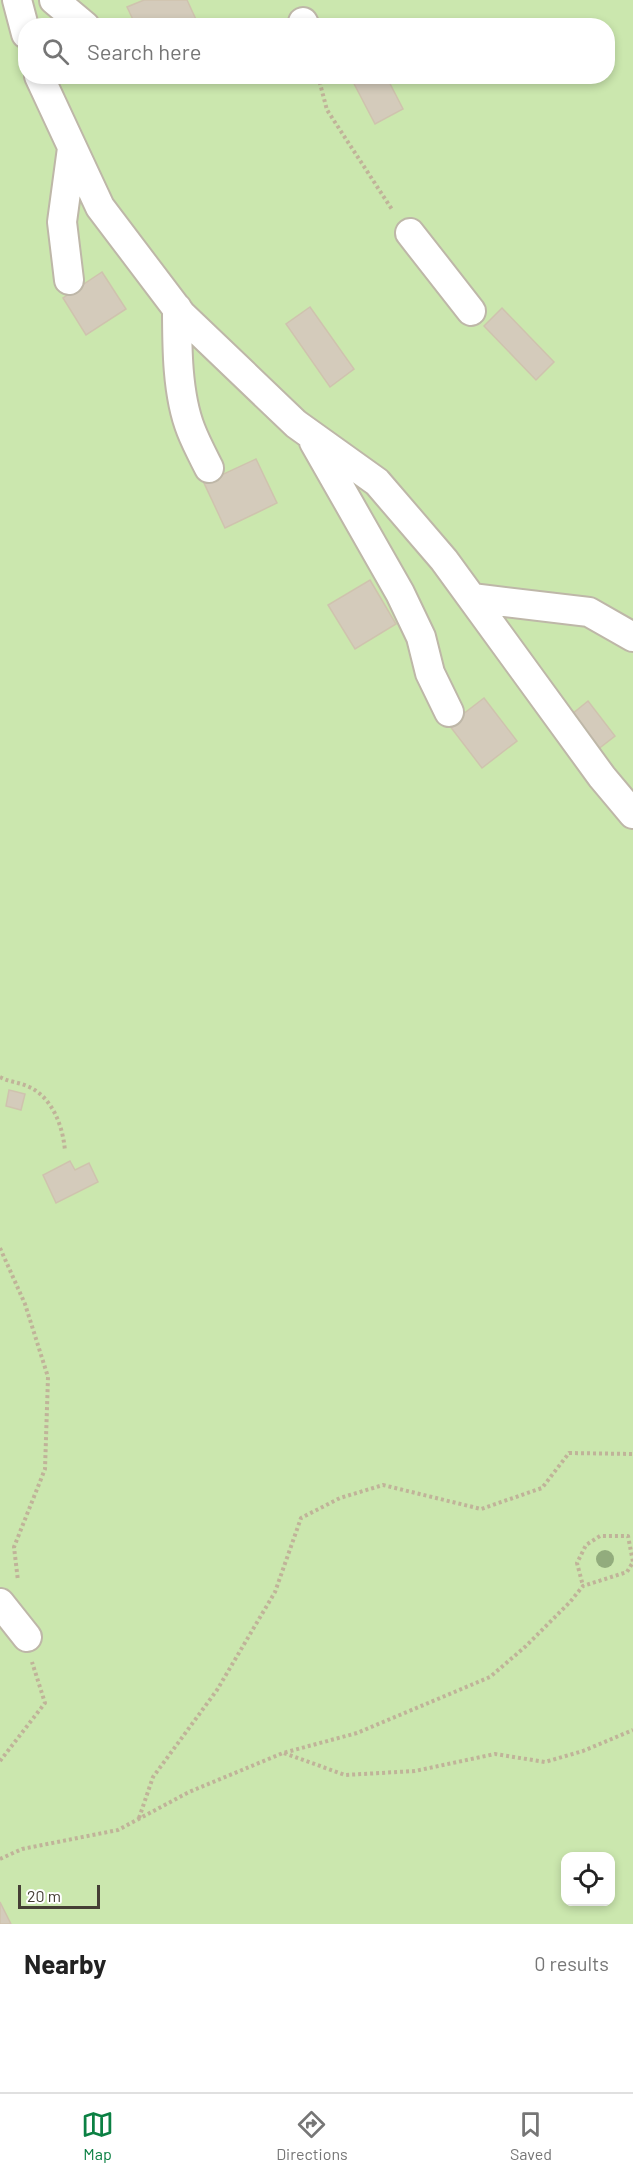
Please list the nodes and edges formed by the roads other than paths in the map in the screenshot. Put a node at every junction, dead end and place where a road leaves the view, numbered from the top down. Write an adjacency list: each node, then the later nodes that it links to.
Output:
1 (17, 0): 3 (street)
2 (54, 0): 4 (street)
3 (22, 18)
4 (75, 18)
5 (43, 84): 6 (street)
6 (72, 147): 8 (street); 9 (street)
7 (410, 233): 10 (street)
8 (69, 280)
9 (177, 308): 11 (street); 12 (street)
10 (471, 311)
11 (308, 432): 13 (street); 15 (street)
12 (209, 468)
13 (472, 598): 14 (street); 16 (street)
14 (633, 637)
15 (449, 712)
16 (633, 814)
17 (9, 1592): 18 (street)
18 (27, 1637)

